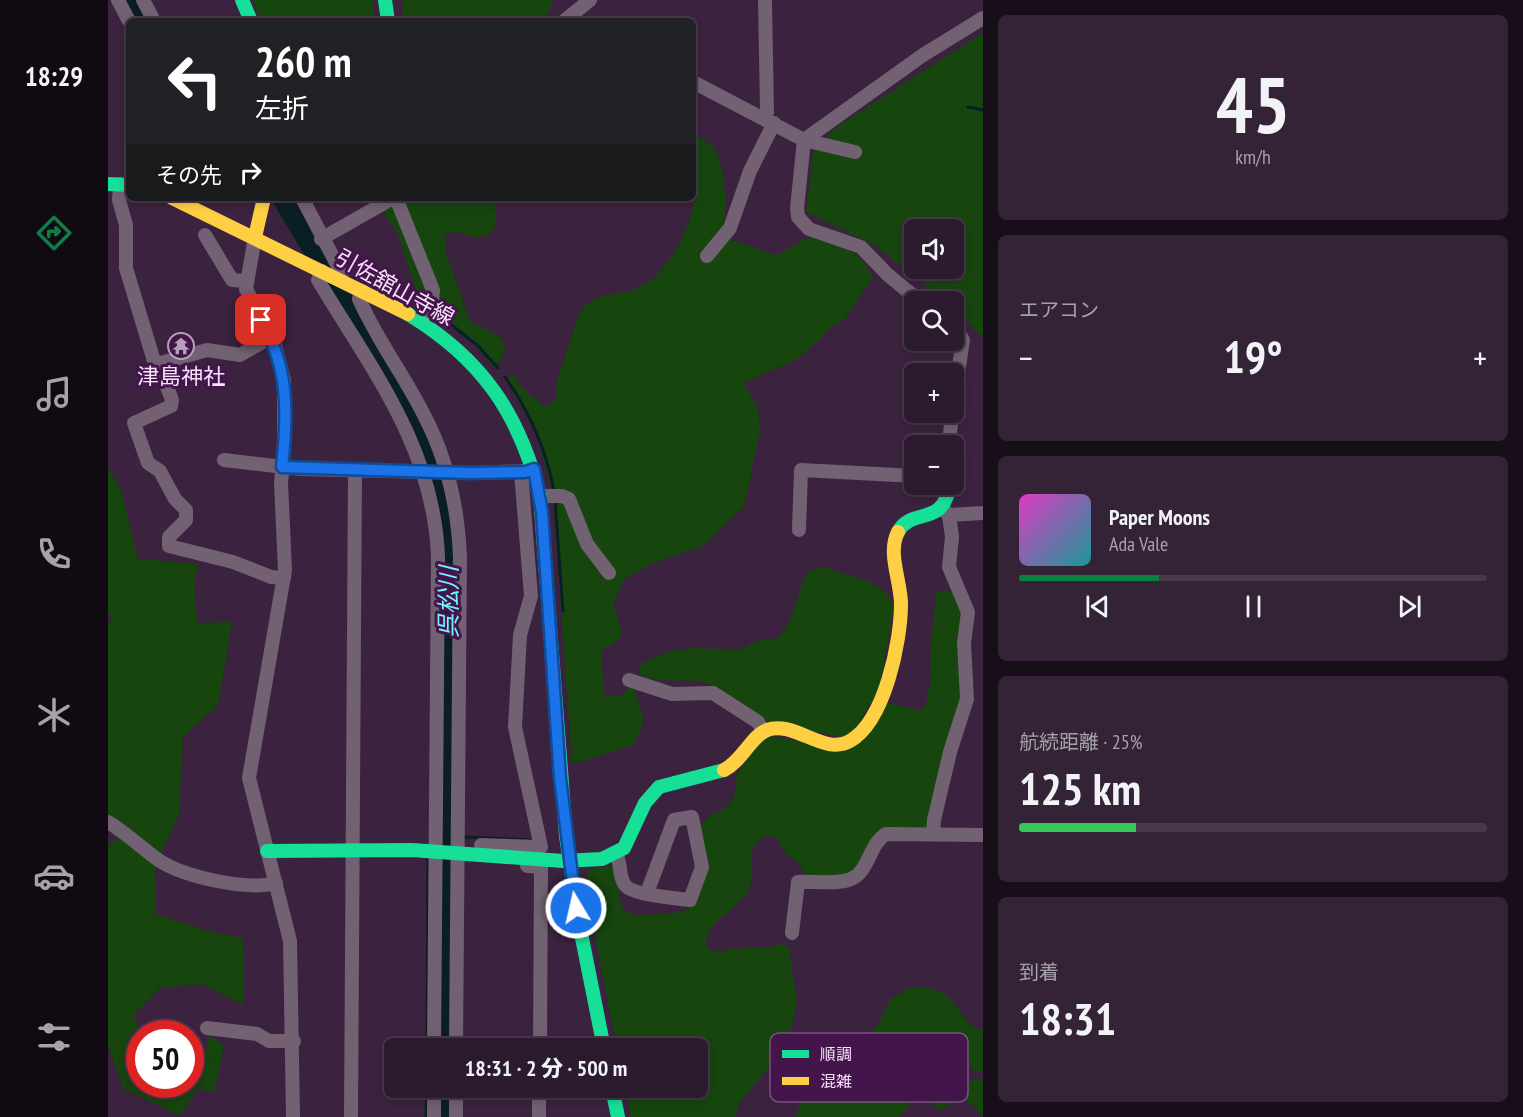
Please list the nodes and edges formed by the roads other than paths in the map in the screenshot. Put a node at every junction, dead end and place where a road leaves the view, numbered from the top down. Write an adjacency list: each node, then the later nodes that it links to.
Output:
1 (118, 0): 7 (street)
2 (143, 0): 8 (street)
3 (242, 0): 9 (main road)
4 (385, 0): 10 (main road)
5 (590, 0): 11 (street)
6 (765, 0): 14 (street)
7 (127, 18)
8 (152, 18)
9 (250, 18)
10 (388, 18)
11 (568, 18)
12 (983, 18): 15 (street)
13 (696, 84): 14 (street)
14 (769, 121): 15 (street); 26 (street)
15 (804, 140): 16 (street); 31 (street)
16 (855, 152)
17 (119, 184): 34 (street)
18 (183, 201): 24 (main road, 引佐舘山寺線)
19 (263, 201): 24 (main road)
20 (303, 201): 25 (street)
21 (389, 201): 25 (street)
22 (395, 201): 32 (street)
23 (205, 235): 29 (street)
24 (255, 237): 27 (main road, 引佐舘山寺線); 29 (street)
25 (321, 239): 28 (street)
26 (707, 256)
27 (318, 271): 28 (main road, 引佐舘山寺線); 39 (street)
28 (341, 279): 30 (main road, 引佐舘山寺線)
29 (245, 281): 33 (street)
30 (363, 291): 32 (main road, 引佐舘山寺線); 40 (street)
31 (908, 291)
32 (424, 322): 38 (main road, 引佐舘山寺線)
33 (271, 337): 34 (street); 36 (street)
34 (161, 363): 48 (street)
35 (224, 460): 36 (street)
36 (282, 467): 37 (street); 48 (street)
37 (355, 470): 39 (street); 54 (street)
38 (528, 471): 40 (street); 43 (main road, 引佐舘山寺線); 57 (street)
39 (426, 472): 40 (street); 56 (street)
40 (445, 472): 57 (street)
41 (904, 475): 46 (street)
42 (950, 495): 44 (main road)
43 (540, 496): 47 (street); 59 (main road, 引佐舘山寺線)
44 (946, 512): 45 (street); 50 (main road); 52 (street)
45 (983, 513)
46 (799, 530)
47 (609, 573)
48 (284, 579): 55 (street)
49 (629, 680): 50 (street)
50 (764, 732): 58 (main road)
51 (108, 822): 60 (street)
52 (933, 834): 53 (street); 62 (street)
53 (983, 835)
54 (353, 850): 55 (main road); 56 (main road); 74 (street)
55 (267, 851): 60 (street)
56 (437, 851): 57 (main road); 64 (street)
57 (461, 851): 59 (main road); 65 (street); 66 (street)
58 (616, 854): 59 (main road); 61 (street)
59 (569, 860): 67 (main road, 引佐舘山寺線)
60 (276, 883): 68 (street)
61 (647, 893): 61 (street)
62 (792, 933)
63 (207, 1028): 68 (street)
64 (434, 1038)
65 (456, 1038)
66 (540, 1038)
67 (602, 1038)
68 (294, 1041): 73 (street)
69 (434, 1098): 75 (street)
70 (456, 1098): 76 (street)
71 (539, 1098): 77 (street)
72 (614, 1098): 78 (main road)
73 (293, 1117)
74 (351, 1117)
75 (434, 1117)
76 (456, 1117)
77 (539, 1117)
78 (618, 1117)

